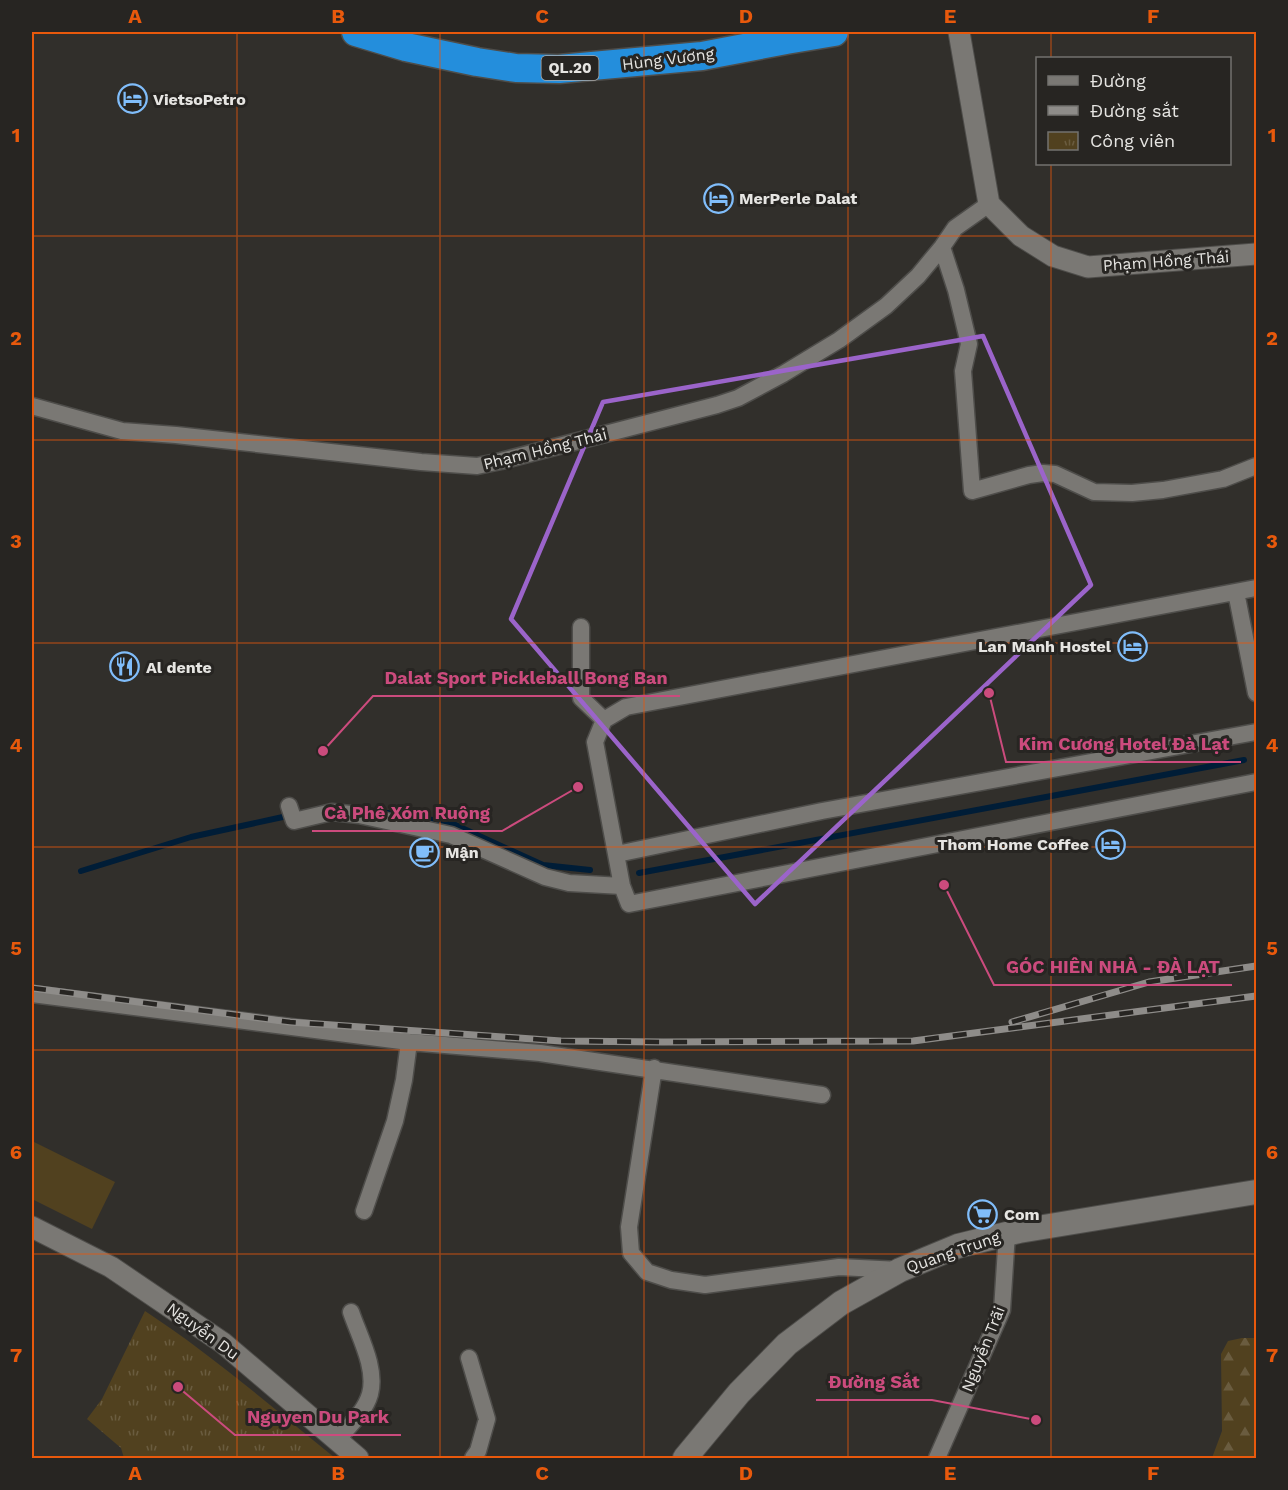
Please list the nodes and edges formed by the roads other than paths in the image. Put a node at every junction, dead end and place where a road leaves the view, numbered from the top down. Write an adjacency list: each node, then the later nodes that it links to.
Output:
1 (356, 32): 4 (highway, Hùng Vương / QL.20)
2 (834, 32): 4 (highway, QL.20)
3 (959, 32): 5 (street)
4 (794, 36)
5 (989, 204): 6 (street, Phạm Hồng Thái); 7 (street, Phạm Hồng Thái)
6 (942, 247): 8 (street, Phạm Hồng Thái); 9 (street)
7 (1257, 254)
8 (32, 406)
9 (1257, 466)
10 (1257, 588): 11 (street)
11 (1236, 592): 13 (street); 14 (street)
12 (580, 627): 14 (street)
13 (1257, 693)
14 (604, 720): 18 (street)
15 (1257, 732): 18 (street)
16 (1257, 782): 19 (street)
17 (291, 811): 19 (street)
18 (617, 854): 19 (street)
19 (622, 886)
20 (32, 994): 21 (street)
21 (409, 1041): 22 (street); 25 (street)
22 (654, 1068): 23 (street); 28 (street)
23 (822, 1095)
24 (1257, 1192): 27 (main road, Quang Trung)
25 (364, 1211)
26 (32, 1227): 31 (street, Nguyễn Du)
27 (1007, 1233): 28 (main road, Quang Trung); 35 (street, Nguyễn Trãi)
28 (900, 1270): 34 (main road, Quang Trung)
29 (351, 1312): 31 (street)
30 (470, 1358): 33 (street)
31 (337, 1440): 32 (street, Nguyễn Du)
32 (358, 1458)
33 (473, 1458)
34 (685, 1458)
35 (937, 1458)

